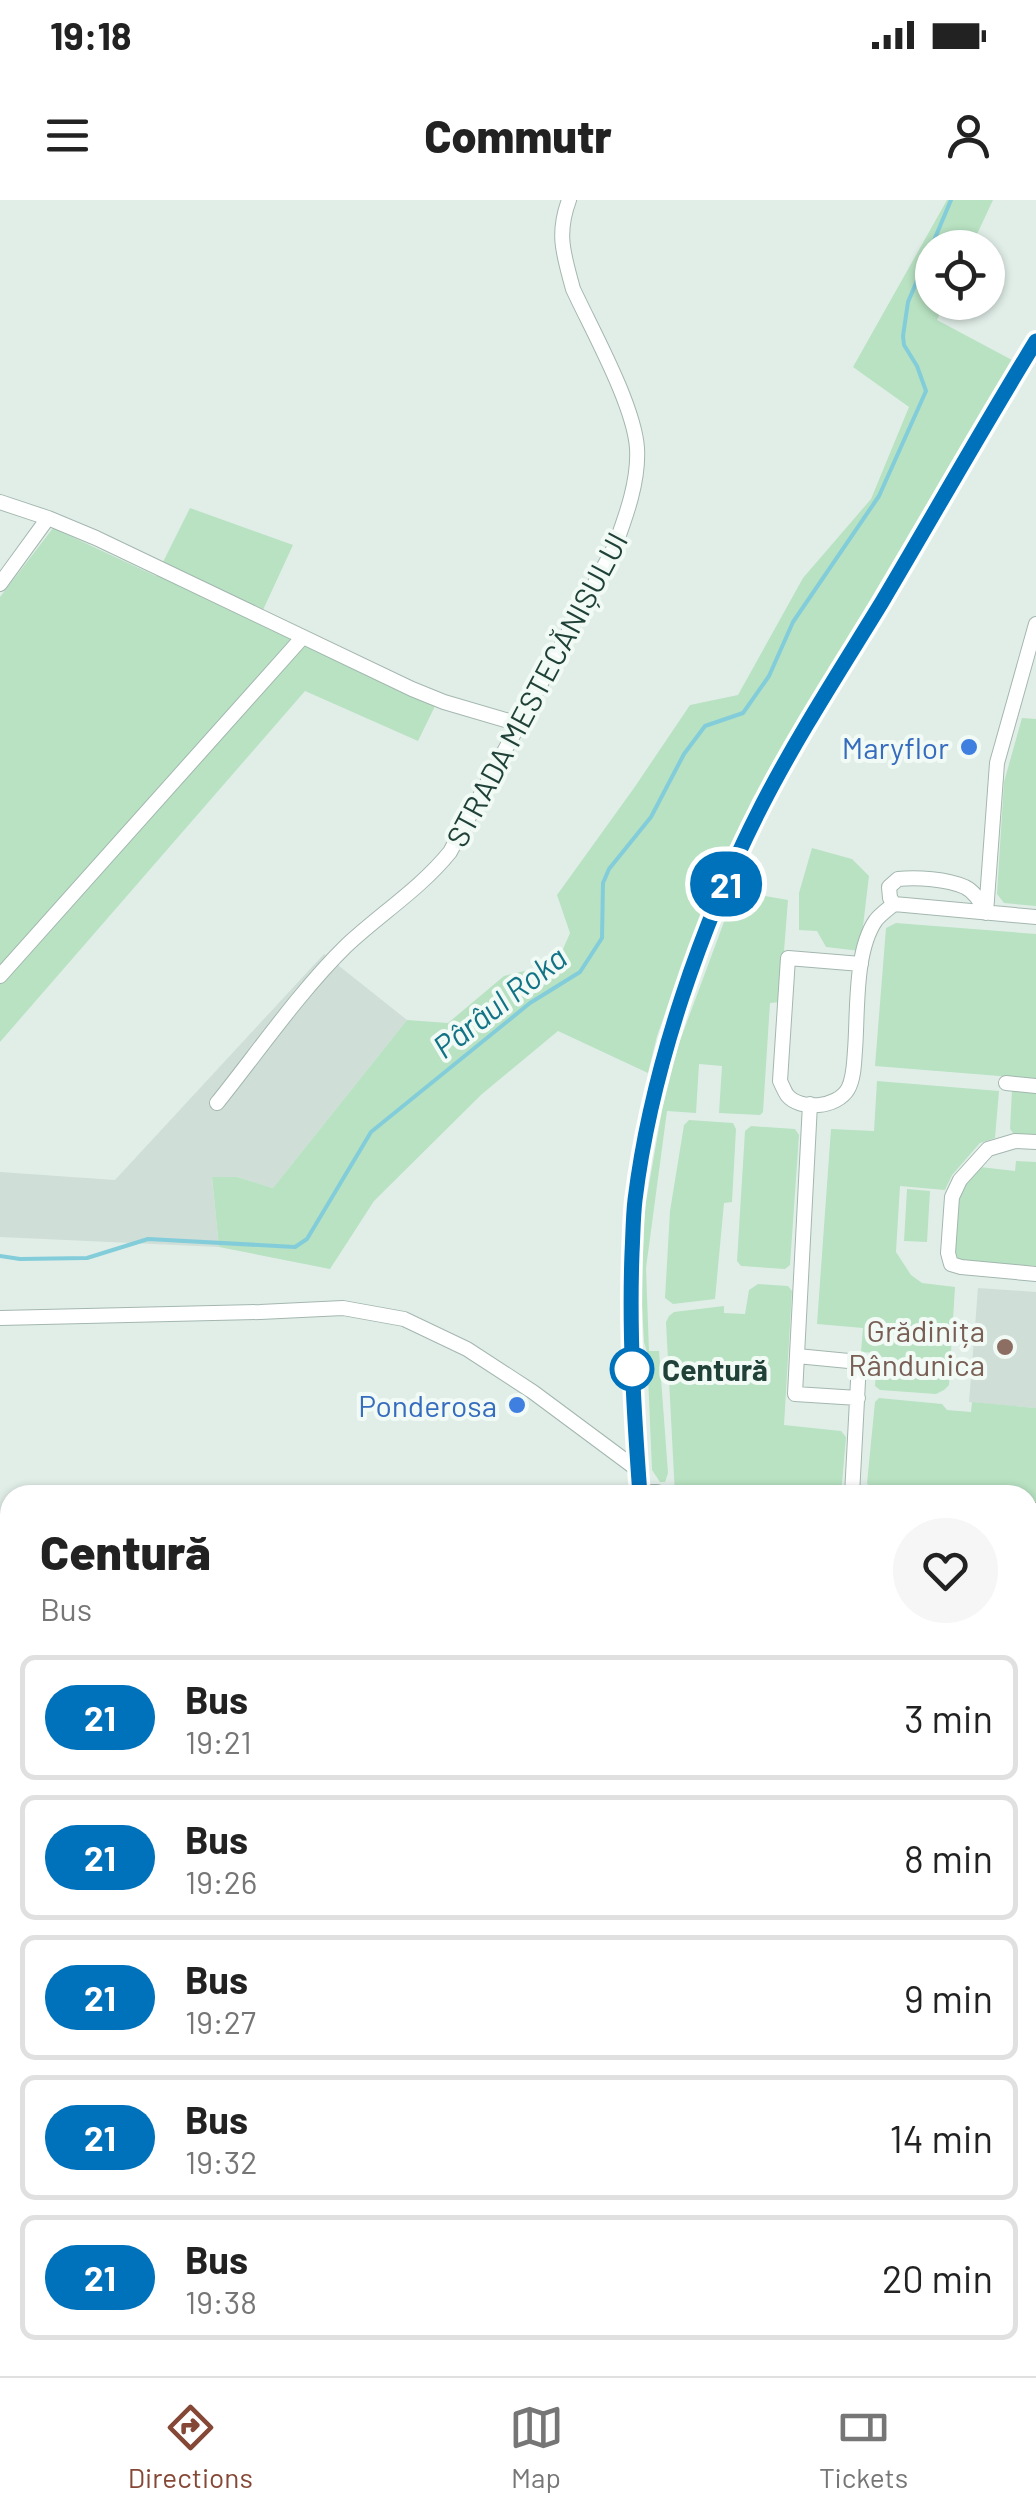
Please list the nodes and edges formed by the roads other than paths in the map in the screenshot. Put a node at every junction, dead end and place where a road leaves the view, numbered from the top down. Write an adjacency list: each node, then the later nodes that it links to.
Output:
1 (568, 200): 8 (street, STRADA MESTECĂNIȘULUI)
2 (1036, 341): 23 (main road)
3 (0, 502): 4 (street)
4 (48, 518): 5 (street); 7 (street)
5 (0, 584)
6 (1036, 624): 10 (street)
7 (302, 638): 8 (street); 13 (street)
8 (519, 724): 16 (street, STRADA MESTECĂNIȘULUI)
9 (894, 904): 10 (street); 10 (street); 12 (street)
10 (986, 913): 11 (street)
11 (1036, 917)
12 (861, 964): 17 (street); 17 (street)
13 (0, 976)
14 (1006, 1083): 15 (street)
15 (1036, 1086)
16 (218, 1103)
17 (810, 1104): 21 (street)
18 (1036, 1142): 19 (street)
19 (1036, 1274)
20 (0, 1318): 23 (street)
21 (797, 1356): 22 (street); 22 (street)
22 (858, 1398): 25 (street)
23 (638, 1470): 24 (main road)
24 (639, 1485)
25 (853, 1485)

